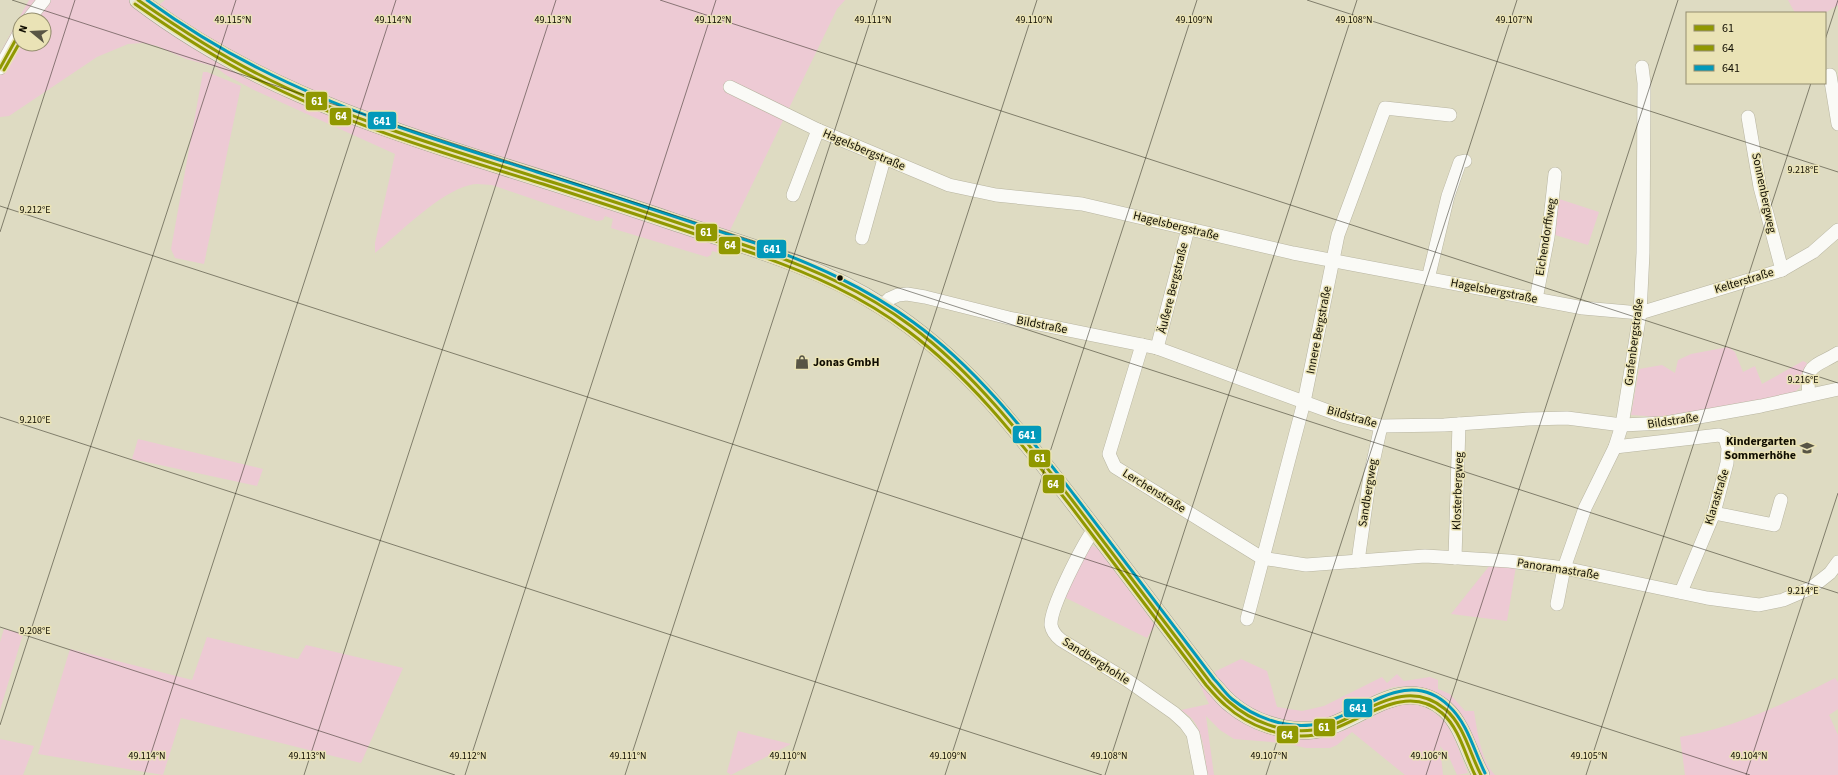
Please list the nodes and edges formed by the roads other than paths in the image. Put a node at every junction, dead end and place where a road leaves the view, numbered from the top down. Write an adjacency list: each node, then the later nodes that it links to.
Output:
1 (36, 0): 4 (street)
2 (44, 0): 5 (street)
3 (138, 0): 26 (main road)
4 (31, 12)
5 (34, 12)
6 (12, 46): 7 (street)
7 (0, 68)
8 (1642, 68): 27 (street, Grafenbergstraße)
9 (1830, 75): 13 (street)
10 (730, 87): 14 (street, Hagelsbergstraße)
11 (1450, 115): 22 (street, Innere Bergstraße)
12 (1748, 116): 23 (street, Sonnenbergweg)
13 (1838, 124)
14 (818, 130): 15 (street, Hagelsbergstraße); 18 (street)
15 (884, 159): 19 (street, Hagelsbergstraße); 21 (street)
16 (1465, 162): 24 (street)
17 (1555, 174): 25 (street, Eichendorffweg)
18 (793, 195)
19 (1188, 229): 22 (street, Hagelsbergstraße); 29 (street, Äußere Bergstraße)
20 (1838, 230): 23 (street, Kelterstraße)
21 (862, 238)
22 (1332, 260): 24 (street, Hagelsbergstraße); 33 (street, Innere Bergstraße)
23 (1782, 270): 27 (street, Kelterstraße)
24 (1428, 279): 25 (street, Hagelsbergstraße)
25 (1536, 299): 27 (street, Hagelsbergstraße)
26 (882, 306): 28 (street, Bildstraße); 40 (main road)
27 (1640, 313): 35 (street, Grafenbergstraße)
28 (1142, 345): 29 (street, Bildstraße); 41 (street, Lerchenstraße)
29 (1157, 348): 33 (street, Bildstraße)
30 (1838, 353): 32 (street)
31 (1838, 390): 32 (street, Bildstraße)
32 (1810, 395): 35 (street, Bildstraße)
33 (1304, 402): 36 (street, Bildstraße); 41 (street, Innere Bergstraße)
34 (1459, 424): 35 (street, Bildstraße); 36 (street, Bildstraße); 42 (street, Klosterbergweg)
35 (1622, 425): 37 (street, Grafenbergstraße)
36 (1381, 426): 43 (street, Sandbergweg)
37 (1615, 447): 39 (street, Klarastraße); 45 (street, Grafenbergstraße)
38 (1781, 500): 39 (street)
39 (1714, 513): 46 (street, Klarastraße)
40 (1094, 529): 49 (street, Sandberghohle); 50 (main road)
41 (1262, 558): 43 (street, Panoramastraße); 48 (street, Innere Bergstraße)
42 (1456, 558): 43 (street, Panoramastraße); 45 (street, Panoramastraße)
43 (1358, 561)
44 (1838, 562): 46 (street, Panoramastraße)
45 (1564, 568): 46 (street, Panoramastraße); 47 (street, Grafenbergstraße)
46 (1681, 592)
47 (1557, 604)
48 (1247, 619)
49 (1201, 775)
50 (1481, 775)

